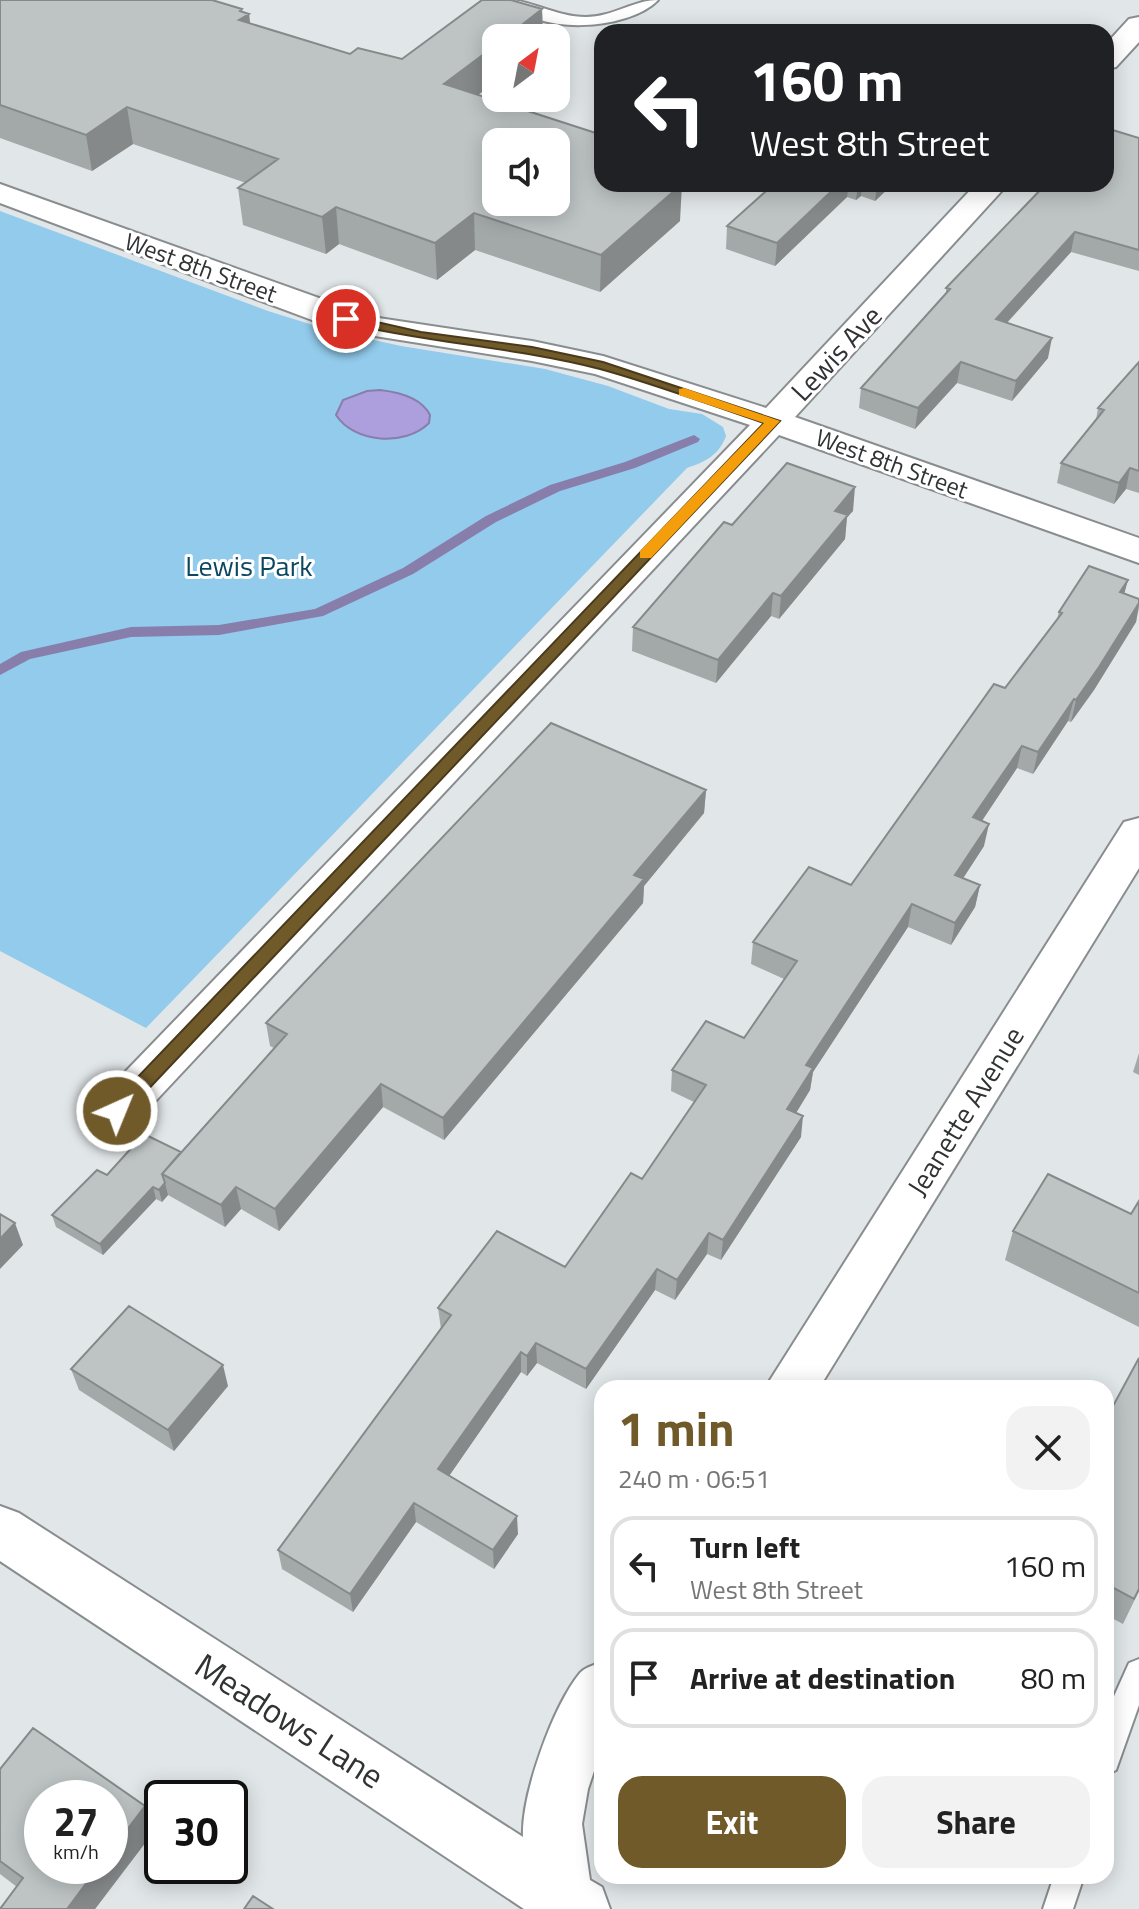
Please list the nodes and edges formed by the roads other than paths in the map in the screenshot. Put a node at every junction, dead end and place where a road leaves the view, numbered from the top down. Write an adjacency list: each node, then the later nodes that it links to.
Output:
1 (515, 0): 2 (lane)
2 (651, 0)
3 (1139, 25): 4 (street)
4 (1114, 52)
5 (986, 192): 7 (street, Lewis Ave)
6 (0, 193): 7 (street, West 8th Street)
7 (773, 421): 8 (street, West 8th Street); 10 (street, Lewis Ave)
8 (1139, 551)
9 (1139, 833): 11 (street, Jeanette Avenue)
10 (117, 1111)
11 (796, 1380)
12 (0, 1531): 17 (street, Meadows Lane)
13 (1139, 1673): 15 (lane)
14 (594, 1702): 17 (street)
15 (1114, 1734)
16 (1066, 1884): 18 (lane)
17 (565, 1905)
18 (1058, 1909)

